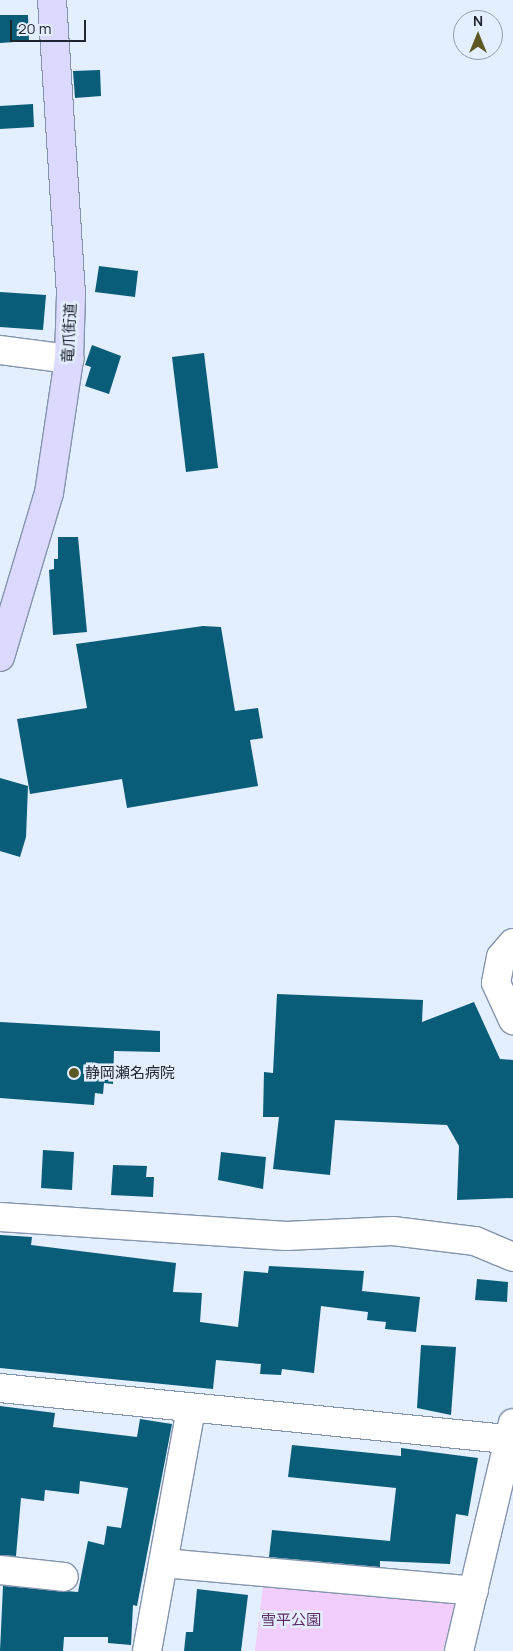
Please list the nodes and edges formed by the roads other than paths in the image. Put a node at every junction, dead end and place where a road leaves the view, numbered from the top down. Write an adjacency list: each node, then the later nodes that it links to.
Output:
1 (52, 0): 3 (main road, 竜爪街道)
2 (0, 350): 3 (street)
3 (69, 359): 4 (main road, 竜爪街道)
4 (0, 657)
5 (513, 943): 6 (street)
6 (513, 1020)
7 (0, 1217): 8 (street)
8 (513, 1257)
9 (0, 1388): 10 (street)
10 (191, 1408): 11 (street); 12 (street)
11 (510, 1431): 15 (street)
12 (163, 1563): 15 (street); 16 (street)
13 (0, 1570): 14 (street)
14 (64, 1577)
15 (474, 1591): 17 (street)
16 (147, 1651)
17 (459, 1651)

